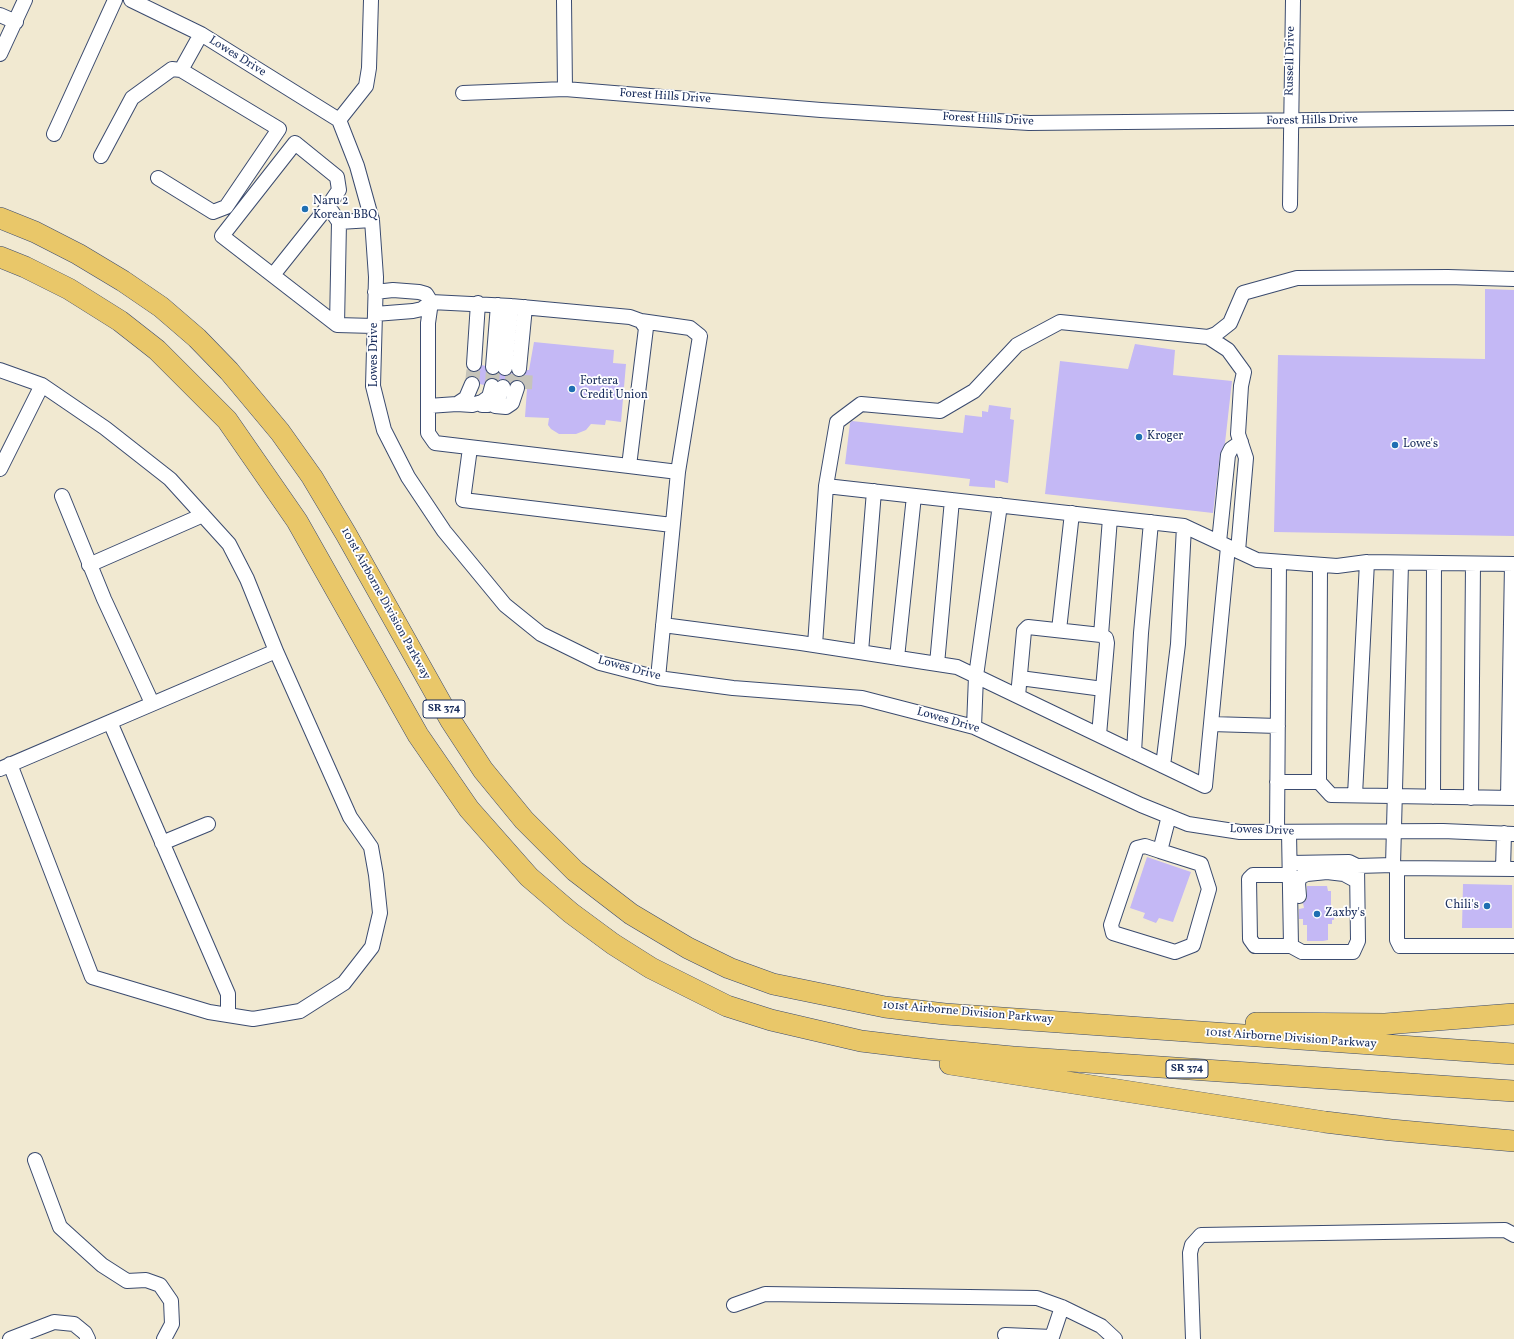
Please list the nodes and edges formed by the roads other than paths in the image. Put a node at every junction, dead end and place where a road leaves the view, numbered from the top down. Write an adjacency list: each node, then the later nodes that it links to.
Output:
1 (25, 0): 8 (street)
2 (115, 0): 17 (street)
3 (131, 0): 9 (street, Lowes Drive)
4 (370, 0): 15 (street)
5 (564, 0): 12 (street)
6 (1293, 0): 16 (street, Russell Drive)
7 (0, 15): 8 (street)
8 (16, 22): 10 (street)
9 (201, 34): 11 (street); 15 (street, Lowes Drive)
10 (0, 54)
11 (181, 70): 18 (street); 19 (street)
12 (565, 89): 13 (street, Forest Hills Drive); 16 (street, Forest Hills Drive)
13 (463, 93)
14 (1514, 118): 16 (street, Forest Hills Drive)
15 (338, 120): 23 (street, Lowes Drive)
16 (1290, 121): 20 (street, Russell Drive)
17 (54, 134)
18 (101, 156)
19 (158, 178)
20 (1290, 205)
21 (328, 206): 24 (street); 26 (street); 26 (street)
22 (0, 218): 114 (highway, 101st Airborne Division Parkway / SR 374)
23 (372, 220): 24 (street); 28 (street, Lowes Drive)
24 (339, 222): 33 (street)
25 (0, 257): 115 (highway, SR 374)
26 (273, 275): 33 (street)
27 (1514, 279): 34 (street)
28 (375, 292): 29 (street); 31 (street, Lowes Drive)
29 (431, 302): 30 (street); 31 (street); 41 (street)
30 (507, 306): 32 (street); 35 (street); 35 (street); 35 (street)
31 (375, 320): 33 (street); 78 (street, Lowes Drive)
32 (641, 321): 45 (street); 47 (street)
33 (337, 326)
34 (1208, 337): 43 (street); 48 (street)
35 (502, 367)
36 (0, 370): 37 (street)
37 (42, 385): 46 (street); 55 (street)
38 (500, 386): 39 (street); 40 (street); 42 (street); 42 (street)
39 (457, 404): 40 (street); 41 (street)
40 (472, 405): 42 (street)
41 (428, 406): 44 (street)
42 (497, 406)
43 (1239, 438): 60 (street); 60 (street)
44 (470, 448): 45 (street); 58 (street)
45 (629, 466): 47 (street)
46 (0, 468)
47 (678, 472): 58 (street)
48 (826, 486): 49 (street); 72 (street)
49 (874, 491): 51 (street); 74 (street)
50 (62, 496): 67 (street)
51 (914, 496): 52 (street); 75 (street)
52 (952, 500): 53 (street); 76 (street)
53 (1000, 505): 54 (street); 77 (street)
54 (1072, 513): 56 (street); 70 (street)
55 (203, 515): 67 (street); 73 (street)
56 (1110, 518): 57 (street); 71 (street)
57 (1151, 522): 59 (street); 88 (street)
58 (672, 525): 69 (street)
59 (1184, 526): 60 (street); 89 (street)
60 (1228, 547): 61 (street); 84 (street)
61 (1279, 562): 68 (street); 85 (street)
62 (1367, 562): 63 (street); 68 (street); 93 (street)
63 (1401, 563): 64 (street); 94 (street)
64 (1434, 563): 65 (street); 95 (street)
65 (1473, 564): 66 (street); 96 (street)
66 (1513, 564): 97 (street)
67 (89, 565): 82 (street)
68 (1320, 565): 92 (street)
69 (663, 625): 72 (street); 78 (street)
70 (1059, 630): 71 (street); 79 (street)
71 (1101, 635): 80 (street)
72 (815, 645): 74 (street)
73 (276, 651): 82 (street); 113 (street)
74 (861, 652): 75 (street)
75 (897, 658): 76 (street)
76 (937, 664): 77 (street)
77 (976, 676): 81 (street); 86 (street)
78 (658, 678): 86 (street, Lowes Drive)
79 (1020, 678): 80 (street); 81 (street)
80 (1103, 689): 87 (street)
81 (1018, 696): 87 (street)
82 (152, 703): 83 (street)
83 (110, 722): 90 (street); 103 (street)
84 (1211, 724): 85 (street); 89 (street)
85 (1278, 726): 91 (street)
86 (974, 727): 98 (street, Lowes Drive)
87 (1099, 735): 88 (street)
88 (1134, 752): 89 (street)
89 (1163, 766)
90 (5, 767): 113 (street)
91 (1277, 782): 92 (street); 100 (street)
92 (1319, 782): 93 (street)
93 (1355, 795): 94 (street)
94 (1395, 796): 95 (street); 101 (street)
95 (1433, 797): 96 (street)
96 (1471, 798): 97 (street)
97 (1511, 798)
98 (1169, 816): 100 (street, Lowes Drive); 104 (street)
99 (208, 824): 103 (street)
100 (1283, 832): 101 (street, Lowes Drive); 107 (street)
101 (1393, 832): 102 (street, Lowes Drive); 106 (street)
102 (1509, 834): 108 (street)
103 (162, 843): 113 (street)
104 (1160, 850): 104 (street)
105 (1357, 866): 106 (street); 107 (street); 109 (street)
106 (1395, 867): 108 (street); 110 (street)
107 (1290, 869): 111 (street); 111 (street)
108 (1508, 869)
109 (1358, 881): 111 (street); 111 (street)
110 (1514, 946)
111 (1297, 949)
112 (1514, 1014): 114 (highway)
113 (228, 1015)
114 (1011, 1018): 116 (highway, 101st Airborne Division Parkway / SR 374)
115 (861, 1041): 117 (highway, SR 374); 118 (highway)
116 (1514, 1054)
117 (1514, 1091)
118 (1514, 1141)
119 (35, 1160): 127 (street)
120 (1514, 1235): 129 (street)
121 (734, 1305): 122 (street)
122 (1062, 1307): 124 (street); 128 (street)
123 (1005, 1336): 124 (street)
124 (1052, 1338)
125 (10, 1339): 126 (street)
126 (88, 1339)
127 (164, 1339)
128 (1115, 1339)
129 (1192, 1339)

